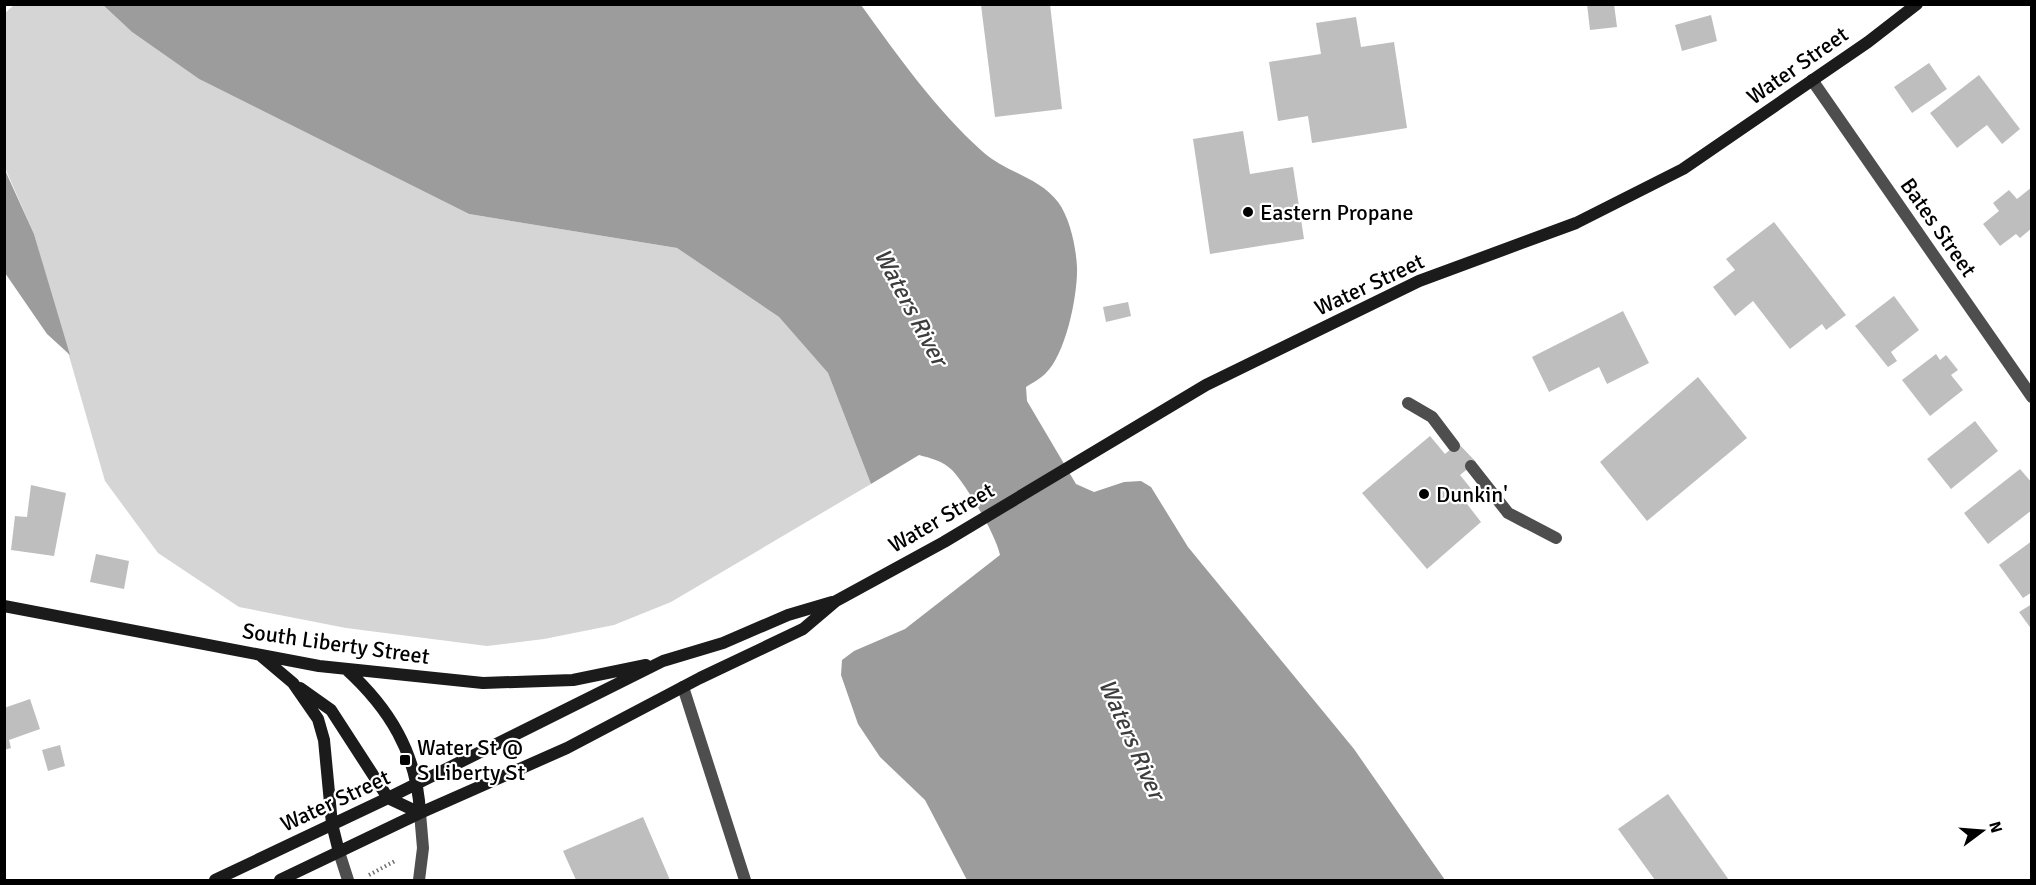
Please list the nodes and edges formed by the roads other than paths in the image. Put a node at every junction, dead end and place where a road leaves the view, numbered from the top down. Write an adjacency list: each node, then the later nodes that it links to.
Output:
1 (1917, 4): 2 (main road, Water Street)
2 (1812, 80): 3 (street, Bates Street); 8 (main road, Water Street)
3 (2031, 397)
4 (1408, 403): 5 (street)
5 (1454, 446)
6 (1471, 466): 7 (street)
7 (1556, 538)
8 (836, 601): 11 (main road, Water Street); 14 (main road, Water Street)
9 (4, 606): 10 (main road, South Liberty Street)
10 (258, 654): 12 (main road, South Liberty Street); 13 (main road)
11 (663, 661): 12 (main road, South Liberty Street); 15 (main road, Water Street)
12 (346, 669): 15 (main road)
13 (293, 683): 16 (main road); 18 (main road)
14 (683, 687): 17 (main road, Water Street); 24 (street)
15 (419, 783): 16 (main road, Water Street); 17 (main road)
16 (388, 798): 17 (main road); 18 (main road, Water Street)
17 (420, 813): 19 (main road, Water Street); 23 (street)
18 (332, 824): 19 (main road); 20 (main road, Water Street)
19 (339, 852): 21 (main road, Water Street); 22 (street)
20 (215, 880)
21 (280, 880)
22 (348, 880)
23 (419, 880)
24 (745, 880)

